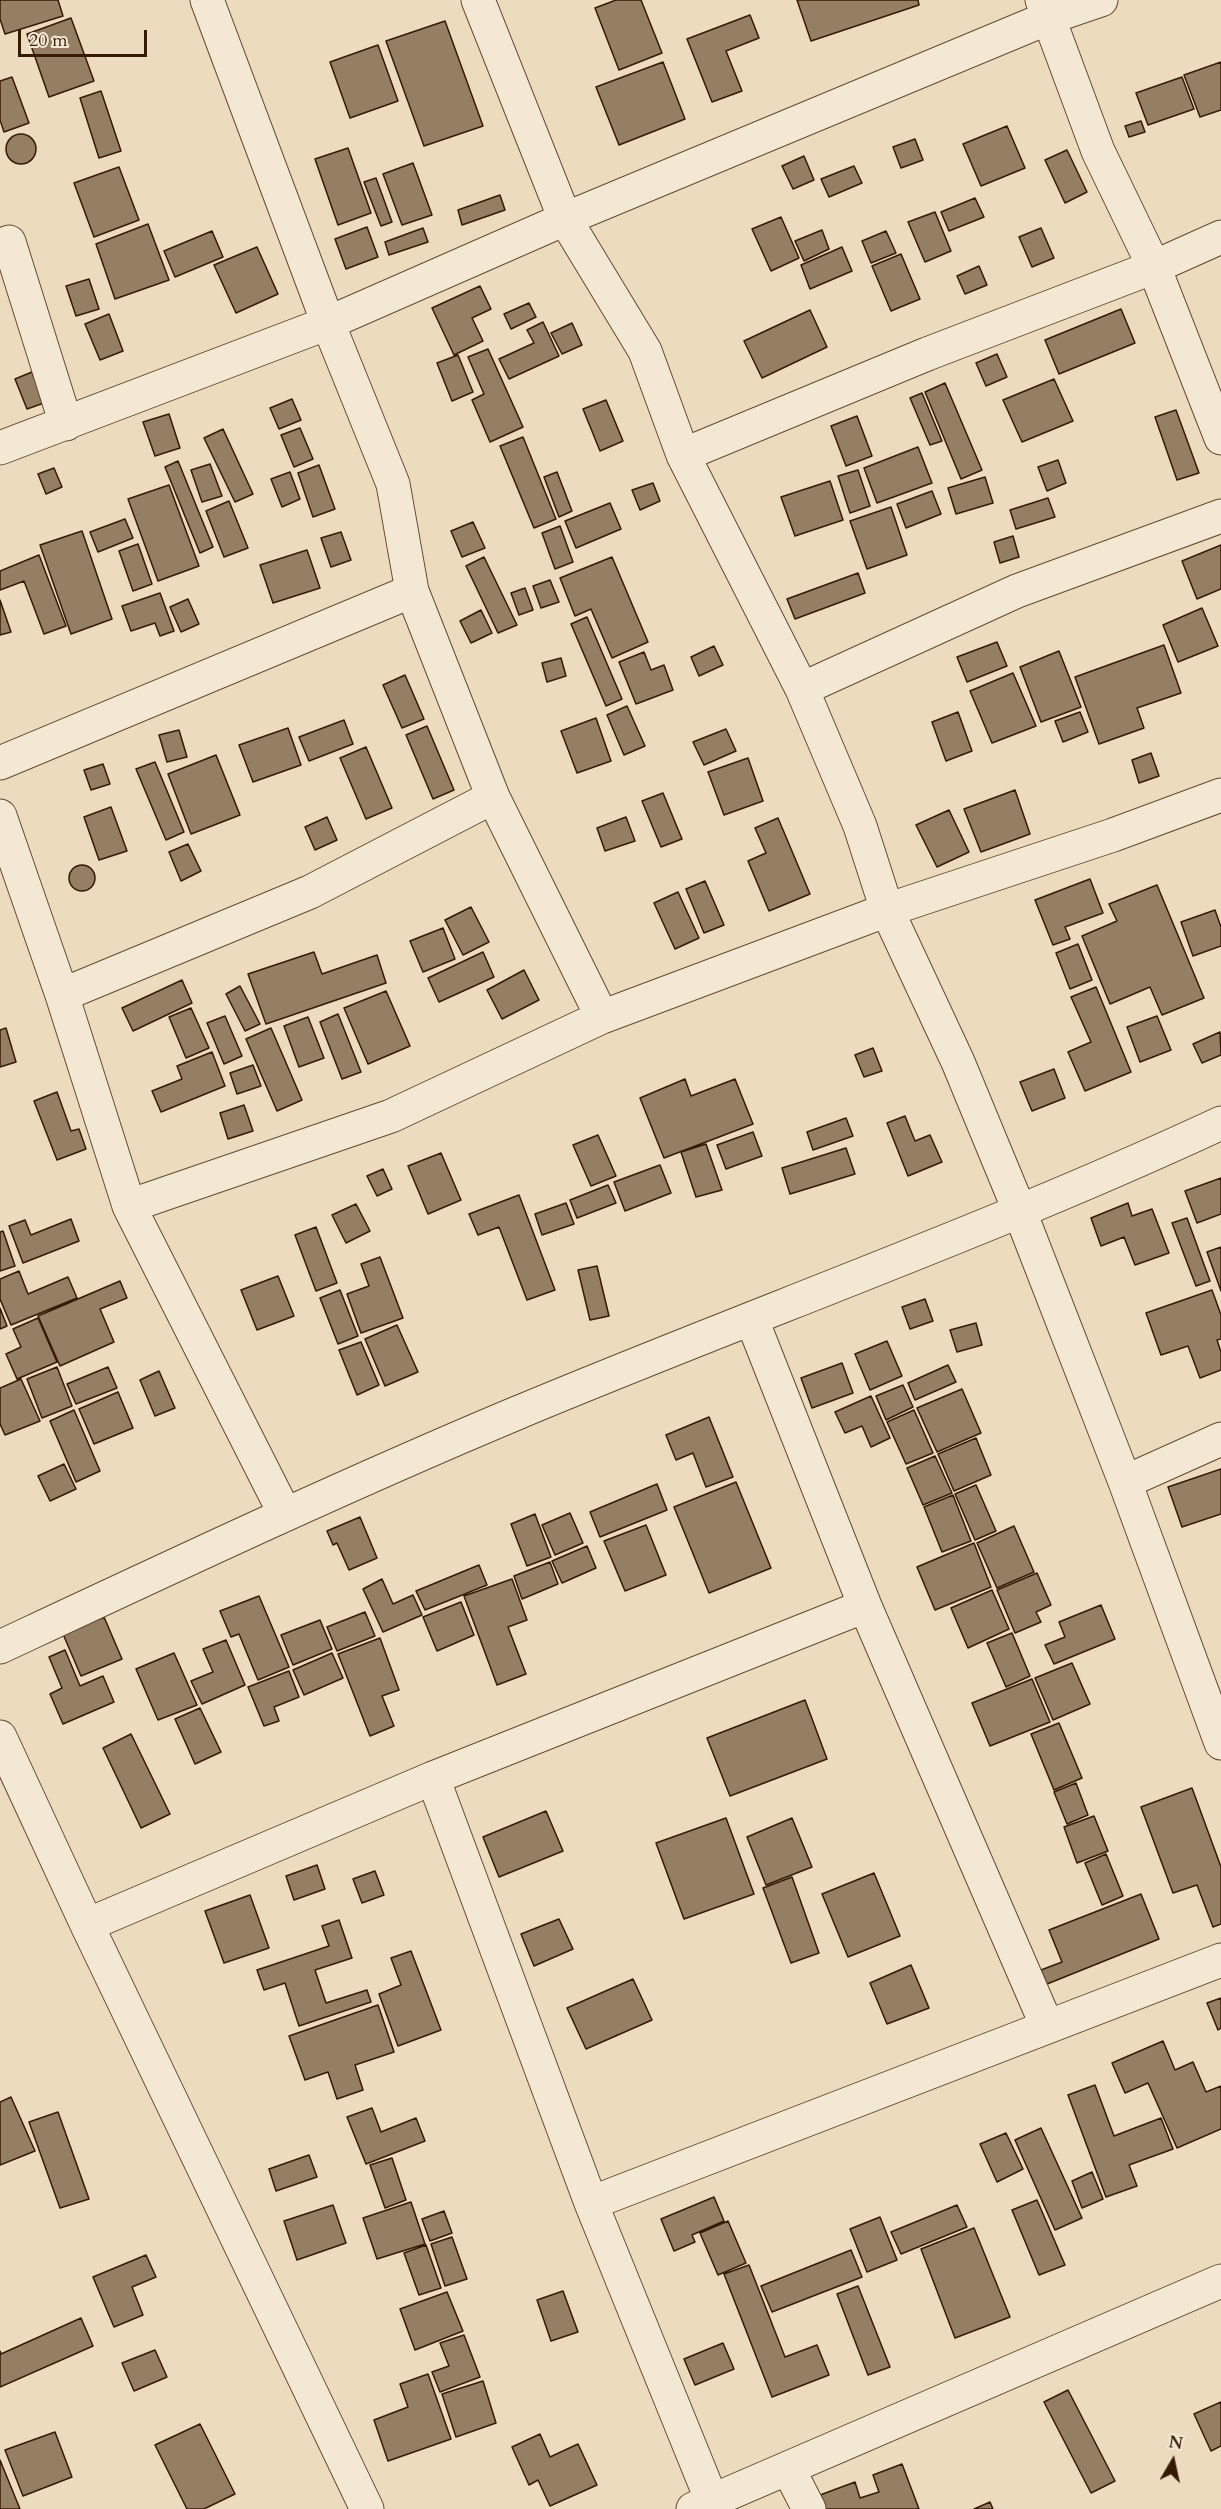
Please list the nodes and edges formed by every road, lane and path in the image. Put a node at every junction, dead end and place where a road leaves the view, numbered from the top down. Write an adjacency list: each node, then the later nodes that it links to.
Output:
1 (207, 0): 9 (street)
2 (478, 0): 5 (street)
3 (1101, 0): 4 (street)
4 (1045, 9): 5 (street); 8 (street)
5 (565, 219): 9 (street); 13 (street)
6 (3, 236): 10 (street)
7 (1221, 237): 8 (street)
8 (1154, 267): 11 (street); 13 (street)
9 (328, 323): 10 (street); 15 (street)
10 (66, 424): 12 (street)
11 (1221, 438)
12 (0, 448)
13 (683, 455): 16 (street)
14 (1221, 516): 16 (street)
15 (412, 591): 17 (street); 19 (street)
16 (802, 689): 21 (street)
17 (0, 763)
18 (1221, 795): 21 (street)
19 (493, 797): 22 (street); 23 (street)
20 (0, 816): 22 (street)
21 (887, 910): 23 (street); 26 (street)
22 (62, 995): 25 (street)
23 (602, 1017): 25 (street)
24 (1221, 1123): 26 (street)
25 (129, 1206): 30 (street)
26 (1020, 1212): 27 (street); 29 (street)
27 (752, 1320): 30 (street); 31 (street)
28 (1221, 1439): 29 (street)
29 (1125, 1482): 34 (street)
30 (285, 1514): 32 (street)
31 (865, 1606): 35 (street); 38 (street)
32 (0, 1647)
33 (0, 1737): 36 (street)
34 (1221, 1743)
35 (433, 1778): 36 (street); 39 (street)
36 (87, 1925): 43 (street)
37 (1221, 1960): 38 (street)
38 (1047, 2026): 39 (street)
39 (591, 2202): 42 (street)
40 (1221, 2281): 41 (street)
41 (788, 2468): 42 (street); 44 (street)
42 (703, 2505)
43 (367, 2509)
44 (810, 2509)

